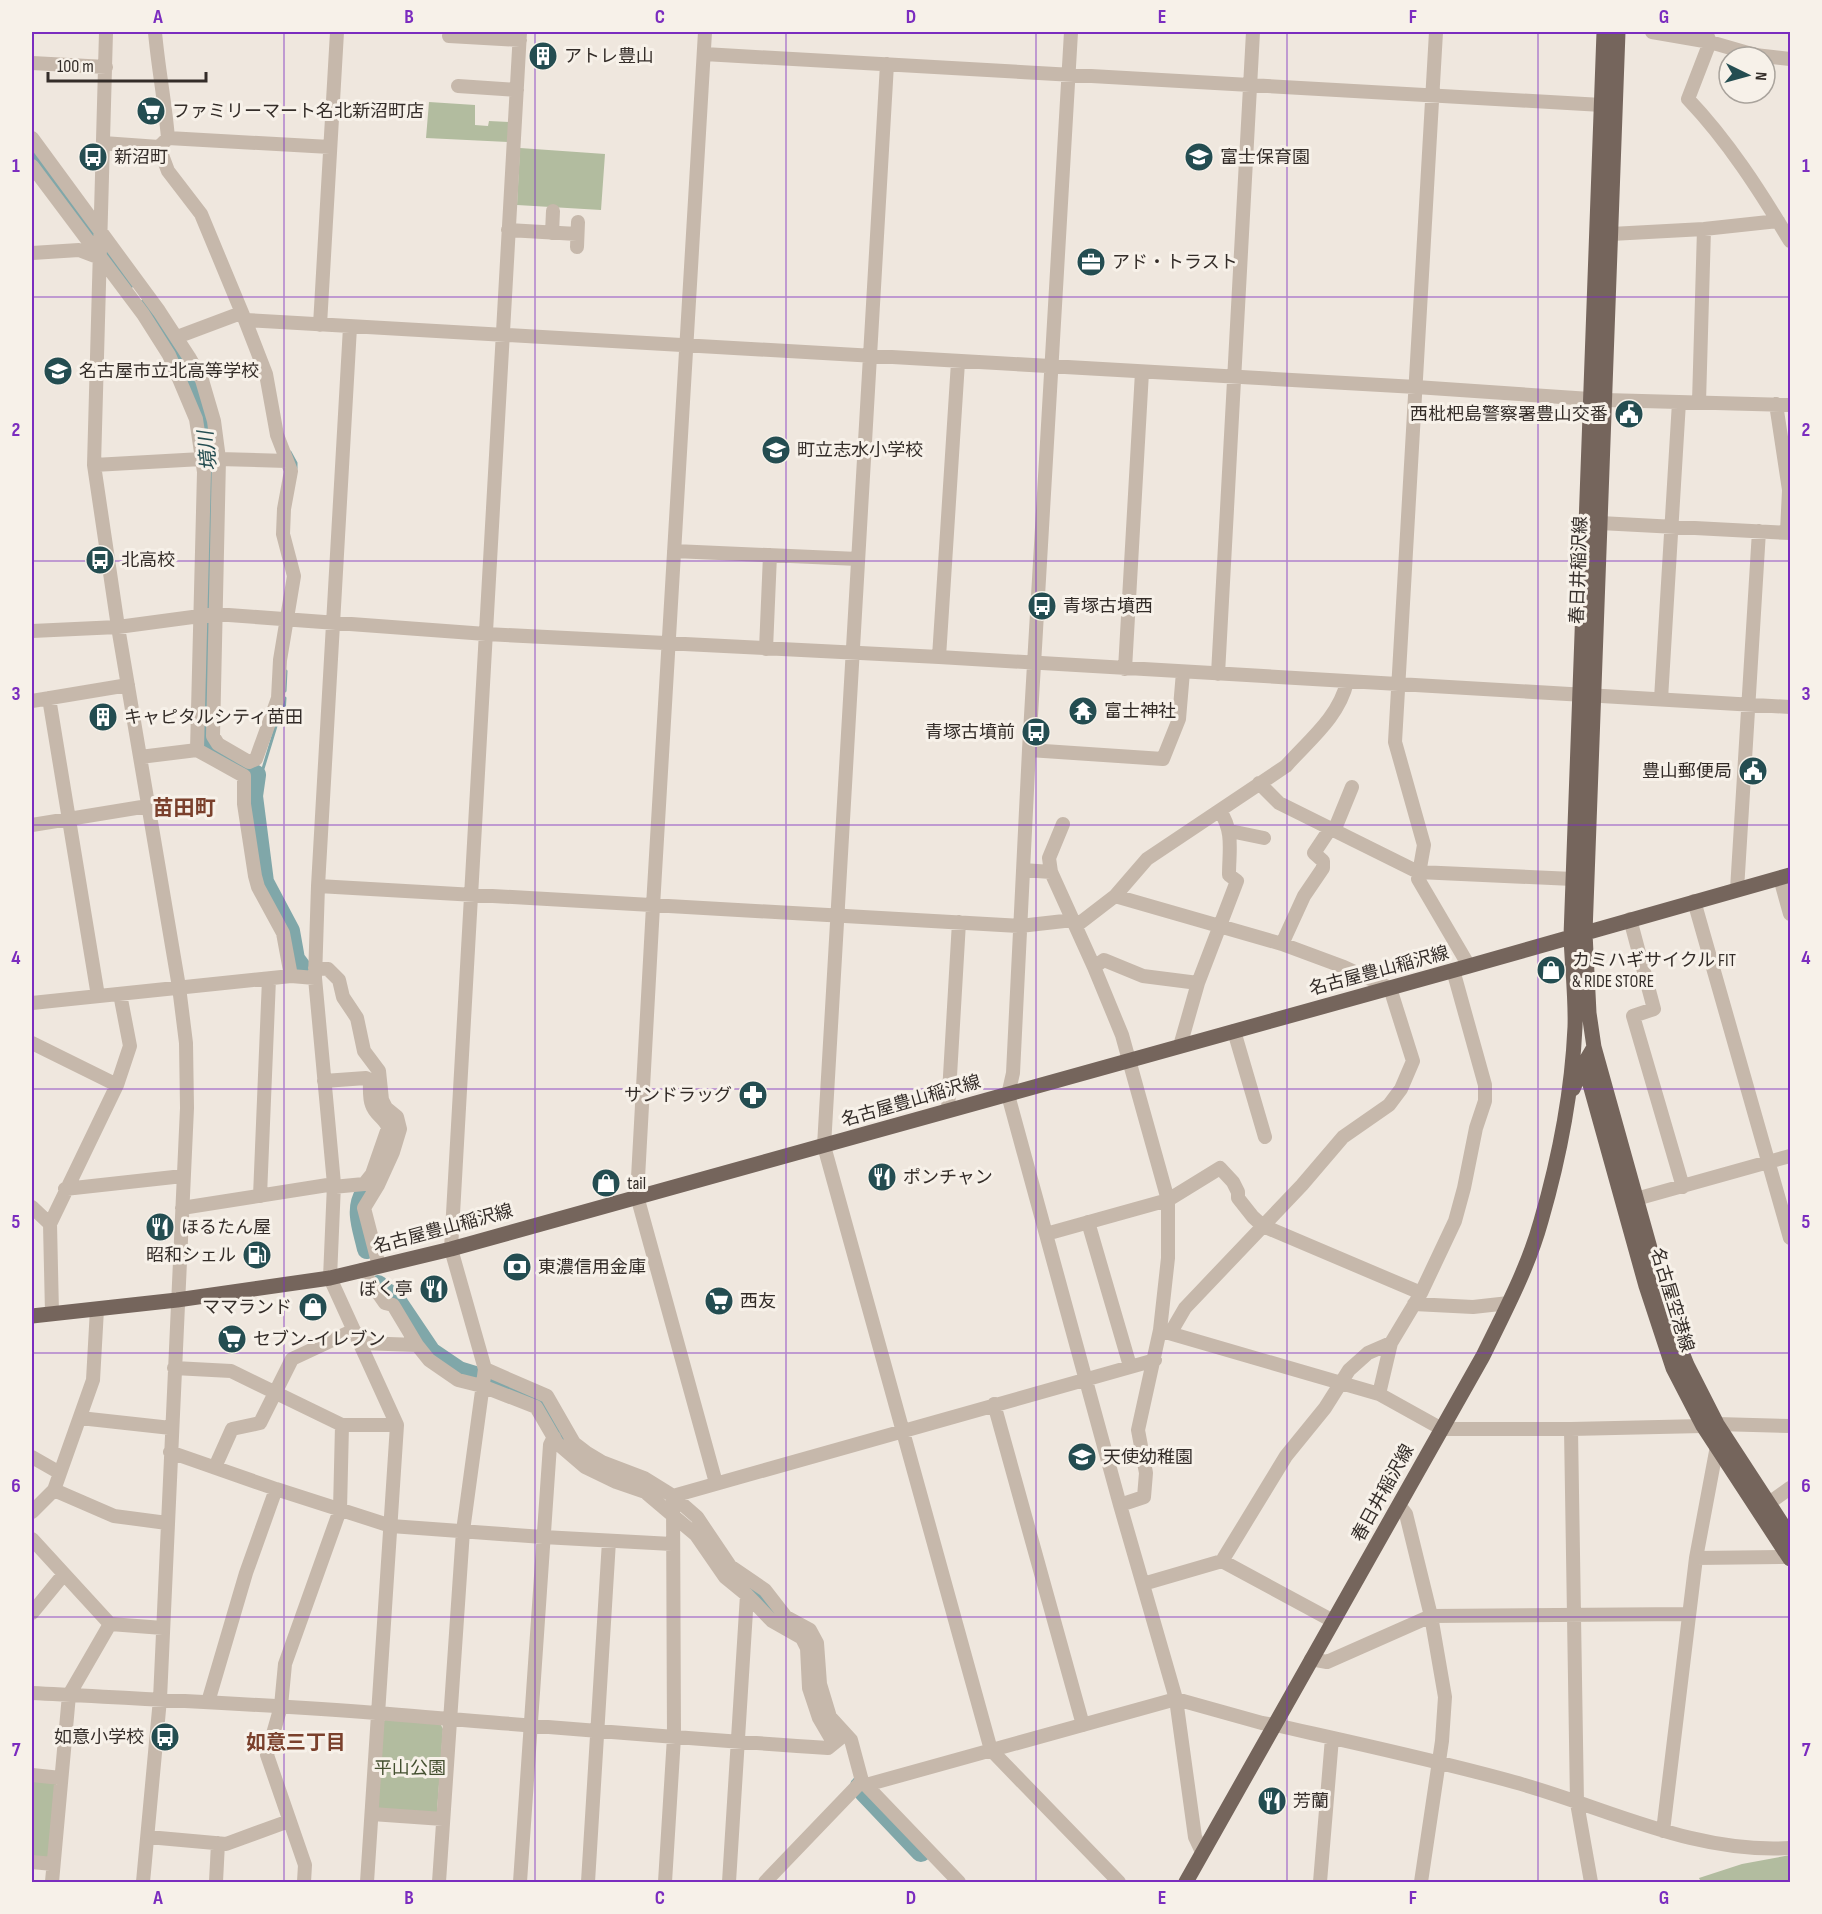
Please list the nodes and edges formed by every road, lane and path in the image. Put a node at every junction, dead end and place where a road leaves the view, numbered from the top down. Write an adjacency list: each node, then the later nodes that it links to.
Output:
1 (106, 32): 18 (street)
2 (155, 32): 26 (street)
3 (338, 32): 28 (street)
4 (705, 32): 14 (street)
5 (1071, 32): 19 (street)
6 (1253, 32): 20 (street)
7 (1436, 32): 23 (street)
8 (1604, 32): 24 (main road, 春日井稲沢線)
9 (1618, 32): 34 (main road, 春日井稲沢線)
10 (1652, 32): 13 (street)
11 (449, 36): 12 (street)
12 (520, 36): 22 (street)
13 (1708, 37): 15 (street); 31 (street)
14 (704, 54): 17 (street); 45 (street)
15 (1791, 58)
16 (32, 63): 18 (street)
17 (887, 64): 19 (street); 46 (street)
18 (105, 68): 27 (street)
19 (1068, 75): 20 (street); 48 (street)
20 (1251, 85): 23 (street); 50 (street)
21 (458, 86): 22 (street)
22 (517, 90): 33 (street)
23 (1432, 94): 24 (street); 51 (street)
24 (1602, 105): 52 (main road, 春日井稲沢線)
25 (32, 138): 38 (street)
26 (164, 143): 27 (street); 28 (street); 40 (street)
27 (103, 144): 38 (street)
28 (330, 147): 41 (street)
29 (32, 166): 38 (street)
30 (553, 211): 36 (street)
31 (1778, 221): 32 (street); 37 (street)
32 (1704, 229): 34 (street); 54 (street)
33 (508, 230): 36 (street); 43 (street)
34 (1611, 234): 52 (main road, 春日井稲沢線)
35 (577, 235): 36 (street)
36 (548, 237)
37 (1791, 241)
38 (100, 246): 39 (street); 44 (street); 56 (street); 59 (street)
39 (32, 254)
40 (243, 316): 41 (street); 44 (street); 58 (street)
41 (320, 325): 42 (street)
42 (350, 327): 43 (street); 69 (street)
43 (502, 336): 45 (street); 72 (street)
44 (177, 337): 57 (street)
45 (686, 347): 46 (street); 64 (street)
46 (870, 356): 47 (street); 66 (street)
47 (958, 362): 48 (street); 76 (street)
48 (1053, 367): 49 (street); 77 (street)
49 (1142, 372): 50 (street); 78 (street)
50 (1234, 377): 51 (street); 80 (street)
51 (1416, 387): 52 (street); 82 (street)
52 (1597, 399): 53 (street); 60 (main road, 春日井稲沢線); 84 (main road, 春日井稲沢線)
53 (1679, 402): 54 (street); 61 (street)
54 (1699, 402): 55 (street)
55 (1783, 405): 63 (street)
56 (202, 459): 59 (street); 67 (street)
57 (219, 459): 58 (street); 67 (street)
58 (287, 461): 68 (street)
59 (94, 465): 70 (street)
60 (1600, 523): 61 (street); 84 (main road, 春日井稲沢線)
61 (1671, 526): 62 (street); 86 (street)
62 (1759, 531): 63 (street); 88 (street)
63 (1789, 532)
64 (674, 551): 65 (street); 73 (street)
65 (770, 555): 66 (street); 74 (street)
66 (858, 560): 75 (street)
67 (208, 615): 68 (street); 68 (street); 70 (street); 90 (street)
68 (286, 620): 69 (street)
69 (334, 623): 72 (street); 108 (street)
70 (118, 627): 71 (street); 83 (street)
71 (32, 631)
72 (486, 634): 73 (street); 110 (street)
73 (669, 645): 74 (street); 113 (street)
74 (766, 649): 75 (street)
75 (853, 653): 76 (street); 115 (street)
76 (939, 657): 77 (street)
77 (1035, 663): 78 (street); 91 (street)
78 (1125, 669): 79 (street)
79 (1183, 672): 80 (street); 91 (street)
80 (1218, 674): 81 (street)
81 (1347, 682): 82 (street); 93 (street)
82 (1398, 684): 84 (street); 105 (street)
83 (128, 686): 85 (street); 92 (street)
84 (1587, 695): 86 (street); 107 (main road, 春日井稲沢線); 121 (main road, 春日井稲沢線)
85 (49, 698): 87 (street); 97 (street)
86 (1661, 699): 88 (street)
87 (32, 701)
88 (1748, 705): 89 (street); 109 (street)
89 (1791, 707)
90 (197, 750): 92 (street); 127 (street)
91 (1029, 750): 103 (street)
92 (140, 757): 95 (street)
93 (1258, 783): 96 (street); 100 (street)
94 (1352, 787): 100 (street)
95 (148, 806): 97 (street); 130 (street)
96 (1220, 811): 101 (street); 111 (street)
97 (68, 819): 99 (street); 133 (street)
98 (1063, 824): 104 (street)
99 (32, 825)
100 (1332, 830): 105 (street); 122 (street)
101 (1230, 831): 102 (street); 120 (street)
102 (1264, 837)
103 (1023, 870): 104 (street); 119 (street)
104 (1051, 872): 118 (street)
105 (1418, 872): 107 (street); 123 (street)
106 (1785, 876): 109 (main road, 名古屋豊山稲沢線); 114 (street)
107 (1573, 879): 121 (main road, 春日井稲沢線)
108 (318, 886): 110 (street); 126 (street)
109 (1737, 890): 112 (main road, 名古屋豊山稲沢線)
110 (471, 896): 113 (street); 166 (street)
111 (1115, 896): 118 (street); 120 (street)
112 (1694, 901): 116 (main road, 名古屋豊山稲沢線); 150 (street)
113 (652, 906): 115 (street); 156 (street)
114 (1791, 914)
115 (838, 915): 117 (street); 148 (street)
116 (1630, 920): 121 (main road, 名古屋豊山稲沢線); 153 (street)
117 (959, 922): 119 (street); 146 (street)
118 (1074, 923): 119 (street); 124 (street)
119 (1020, 926): 144 (street)
120 (1219, 926): 122 (street); 129 (street)
121 (1578, 934): 123 (main road, 名古屋豊山稲沢線); 135 (main road, 春日井稲沢線); 139 (main road, 春日井稲沢線)
122 (1282, 944): 131 (street)
123 (1469, 966): 125 (main road, 名古屋豊山稲沢線)
124 (1094, 968): 129 (street); 140 (street)
125 (1453, 970): 131 (main road, 名古屋豊山稲沢線); 170 (street)
126 (315, 973): 127 (street); 142 (street); 167 (street)
127 (291, 976): 128 (street)
128 (269, 979): 130 (street); 155 (street)
129 (1198, 983): 138 (street)
130 (179, 987): 132 (street); 151 (street)
131 (1390, 988): 136 (main road, 名古屋豊山稲沢線); 163 (street)
132 (120, 994): 133 (street); 143 (street)
133 (98, 996): 134 (street)
134 (32, 1003)
135 (1575, 1026): 141 (main road, 名古屋空港線); 145 (main road, 春日井稲沢線)
136 (1234, 1031): 138 (main road, 名古屋豊山稲沢線); 147 (street)
137 (32, 1043): 143 (street)
138 (1180, 1046): 140 (main road, 名古屋豊山稲沢線)
139 (1594, 1047): 141 (main road, 春日井稲沢線); 157 (main road, 名古屋空港線)
140 (1128, 1060): 144 (main road, 名古屋豊山稲沢線); 158 (street)
141 (1584, 1064): 145 (main road, 春日井稲沢線); 192 (main road, 名古屋空港線)
142 (324, 1081): 152 (street); 152 (street)
143 (117, 1084): 154 (street)
144 (1008, 1095): 146 (main road, 名古屋豊山稲沢線); 164 (street)
145 (1568, 1103): 172 (main road, 春日井稲沢線)
146 (948, 1110): 148 (main road, 名古屋豊山稲沢線)
147 (1265, 1137)
148 (824, 1146): 156 (main road, 名古屋豊山稲沢線); 197 (street)
149 (1791, 1156): 150 (street)
150 (1769, 1162): 153 (street); 165 (street)
151 (183, 1176): 154 (street); 160 (street)
152 (334, 1186): 155 (street); 169 (street)
153 (1683, 1186): 157 (street)
154 (65, 1190): 162 (street)
155 (260, 1196): 160 (street)
156 (637, 1196): 166 (main road, 名古屋豊山稲沢線); 204 (street)
157 (1636, 1199): 192 (main road, 名古屋空港線)
158 (1168, 1200): 161 (street); 163 (street); 176 (street)
159 (32, 1207): 162 (street)
160 (182, 1208): 171 (street)
161 (1088, 1222): 164 (street); 181 (street)
162 (50, 1224): 174 (street)
163 (1263, 1226): 170 (street); 176 (street)
164 (1046, 1234): 184 (street)
165 (1791, 1238)
166 (451, 1249): 167 (main road, 名古屋豊山稲沢線); 183 (street)
167 (379, 1266): 168 (main road, 名古屋豊山稲沢線)
168 (362, 1270): 169 (main road, 名古屋豊山稲沢線); 179 (street)
169 (330, 1278): 171 (main road, 名古屋豊山稲沢線); 177 (street)
170 (1418, 1299): 172 (street); 178 (street)
171 (177, 1300): 173 (main road, 名古屋豊山稲沢線); 182 (street)
172 (1509, 1304): 195 (main road, 春日井稲沢線)
173 (98, 1309): 174 (main road, 名古屋豊山稲沢線); 189 (street)
174 (52, 1313): 175 (main road, 名古屋豊山稲沢線)
175 (32, 1316)
176 (1166, 1331): 180 (street); 185 (street)
177 (357, 1336): 179 (street); 186 (street); 191 (street)
178 (1391, 1343): 185 (street); 187 (street)
179 (417, 1345): 183 (street)
180 (1155, 1360): 181 (street); 210 (street)
181 (1130, 1366): 184 (street)
182 (174, 1368): 186 (street); 194 (street)
183 (484, 1378): 198 (street); 209 (street); 216 (street)
184 (1087, 1378): 188 (street); 210 (street)
185 (1341, 1384): 187 (street); 224 (street)
186 (275, 1393): 190 (street); 202 (street)
187 (1379, 1394): 195 (street)
188 (994, 1404): 197 (street); 244 (street)
189 (80, 1418): 194 (street); 203 (street)
190 (342, 1425): 191 (street); 212 (street)
191 (397, 1425): 215 (street)
192 (1710, 1425): 193 (street); 196 (street); 199 (main road, 名古屋空港線); 208 (main road, 名古屋空港線)
193 (1791, 1426)
194 (171, 1428): 200 (street)
195 (1442, 1429): 196 (street); 211 (main road, 春日井稲沢線)
196 (1571, 1429): 230 (street)
197 (902, 1430): 204 (street); 252 (street)
198 (554, 1437): 209 (street); 218 (street)
199 (1717, 1446): 222 (street); 223 (main road, 名古屋空港線)
200 (170, 1452): 202 (street); 214 (street)
201 (32, 1457): 203 (street)
202 (215, 1467): 206 (street)
203 (60, 1473): 207 (street)
204 (716, 1483): 209 (street)
205 (1791, 1488): 208 (street)
206 (276, 1489): 212 (street); 240 (street)
207 (54, 1490): 213 (street); 214 (street)
208 (1769, 1503): 217 (main road, 名古屋空港線)
209 (672, 1505): 221 (street); 227 (street); 249 (street)
210 (1120, 1505): 226 (street)
211 (1399, 1505): 231 (street); 232 (main road, 春日井稲沢線)
212 (340, 1510): 215 (street); 241 (street)
213 (32, 1512)
214 (167, 1523): 234 (street)
215 (391, 1526): 216 (street); 242 (street)
216 (463, 1531): 218 (street); 243 (street)
217 (1791, 1536)
218 (543, 1537): 220 (street); 246 (street)
219 (32, 1539): 225 (street)
220 (609, 1541): 221 (street); 247 (street)
221 (672, 1544): 248 (street)
222 (1696, 1558): 223 (street); 229 (street)
223 (1790, 1558)
224 (1222, 1561): 226 (street); 232 (street)
225 (64, 1574): 228 (street); 233 (street)
226 (1143, 1584): 239 (street)
227 (747, 1595): 249 (street); 251 (street)
228 (32, 1612)
229 (1689, 1614): 230 (street); 261 (street)
230 (1575, 1615): 231 (street); 257 (street)
231 (1431, 1616): 235 (street); 253 (street)
232 (1333, 1620): 235 (main road, 春日井稲沢線)
233 (110, 1624): 234 (street); 237 (street)
234 (163, 1628): 238 (street)
235 (1311, 1659): 245 (main road, 春日井稲沢線)
236 (33, 1692): 237 (street)
237 (69, 1695): 238 (street); 255 (street)
238 (160, 1699): 240 (street); 262 (street)
239 (1176, 1699): 244 (street); 245 (street); 265 (street)
240 (208, 1702): 241 (street)
241 (281, 1706): 242 (street); 260 (street)
242 (378, 1713): 243 (street); 258 (street)
243 (448, 1720): 246 (street); 259 (street)
244 (1083, 1725): 252 (street)
245 (1275, 1725): 250 (street); 265 (main road, 春日井稲沢線)
246 (530, 1726): 247 (street); 274 (street)
247 (597, 1730): 248 (street); 275 (street)
248 (674, 1737): 251 (street); 276 (street)
249 (839, 1738): 251 (street); 256 (street)
250 (1332, 1738): 253 (street); 282 (street)
251 (738, 1742): 277 (street)
252 (991, 1750): 256 (street); 280 (street)
253 (1438, 1762): 257 (street); 283 (street)
254 (32, 1775): 255 (street)
255 (61, 1778): 267 (street)
256 (861, 1785): 278 (street); 279 (street)
257 (1577, 1803): 261 (street); 284 (street)
258 (372, 1814): 259 (street); 272 (street)
259 (443, 1819): 273 (street)
260 (289, 1821): 263 (street); 271 (street)
261 (1663, 1831): 264 (street)
262 (148, 1837): 263 (street); 269 (street)
263 (218, 1843): 270 (street)
264 (1791, 1848)
265 (1202, 1852): 281 (main road, 春日井稲沢線)
266 (32, 1862): 267 (street)
267 (53, 1864): 268 (street)
268 (51, 1882)
269 (143, 1882)
270 (216, 1882)
271 (303, 1882)
272 (367, 1882)
273 (439, 1882)
274 (520, 1882)
275 (588, 1882)
276 (665, 1882)
277 (729, 1882)
278 (765, 1882)
279 (958, 1882)
280 (1119, 1882)
281 (1186, 1882)
282 (1320, 1882)
283 (1421, 1882)
284 (1591, 1882)

